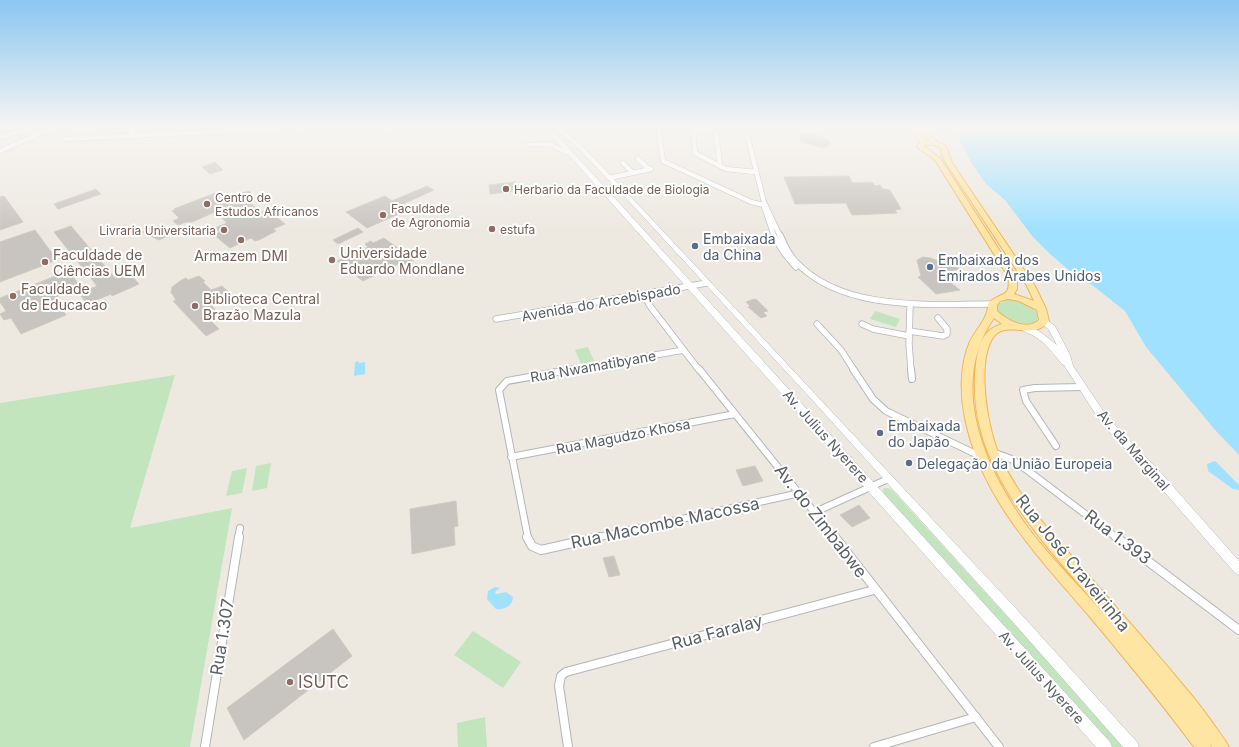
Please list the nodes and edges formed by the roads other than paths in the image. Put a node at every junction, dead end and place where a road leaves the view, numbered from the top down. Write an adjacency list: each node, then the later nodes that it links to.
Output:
1 (579, 162): 17 (main road, Av. Julius Nyerere)
2 (594, 162): 14 (main road, Av. Julius Nyerere)
3 (641, 162): 13 (street)
4 (665, 162): 15 (street)
5 (711, 162): 11 (street)
6 (719, 162): 11 (street)
7 (753, 162): 12 (street)
8 (940, 162): 19 (main road)
9 (948, 162): 21 (main road, Av. da Marginal)
10 (624, 163): 13 (street)
11 (720, 167): 12 (street)
12 (755, 172): 15 (street)
13 (634, 173): 14 (street)
14 (609, 178): 16 (main road, Av. Julius Nyerere)
15 (764, 204): 20 (street); 22 (street)
16 (707, 283): 17 (street, Avenida do Arcebispado); 38 (main road, Av. Julius Nyerere)
17 (690, 286): 18 (street, Avenida do Arcebispado); 39 (main road, Av. Julius Nyerere)
18 (644, 295): 24 (street, Avenida do Arcebispado); 30 (street, Av. do Zimbabwe)
19 (1006, 297): 21 (main road); 22 (main road)
20 (910, 306): 22 (street); 29 (street)
21 (1040, 308): 25 (main road, Av. da Marginal)
22 (992, 309): 28 (main road); 36 (main road, Rua José Craveirinha)
23 (938, 318): 29 (street)
24 (496, 319)
25 (1044, 321): 28 (main road); 31 (main road, Av. da Marginal)
26 (817, 324): 36 (street, Rua 1.393)
27 (862, 324): 29 (street)
28 (1020, 327): 31 (main road); 36 (main road, Rua José Craveirinha)
29 (909, 333): 32 (street)
30 (684, 350): 34 (street, Av. do Zimbabwe); 37 (street, Rua Nwamatibyane)
31 (1069, 366): 33 (main road, Av. da Marginal)
32 (912, 379)
33 (1082, 386): 35 (street); 43 (main road, Av. da Marginal)
34 (735, 414): 37 (street, Rua Magudzo Khosa); 40 (street, Av. do Zimbabwe)
35 (1056, 446)
36 (987, 454): 45 (street, Rua 1.393); 53 (main road, Rua José Craveirinha); 54 (main road, Rua José Craveirinha)
37 (511, 457): 40 (street, Rua Macombe Macossa)
38 (888, 478): 39 (street); 52 (main road, Av. Julius Nyerere)
39 (870, 486): 41 (street); 51 (main road, Av. Julius Nyerere)
40 (800, 493): 41 (street, Av. do Zimbabwe)
41 (814, 512): 44 (street, Av. do Zimbabwe)
42 (240, 528): 47 (street, Rua 1.307)
43 (1239, 569)
44 (874, 590): 46 (street, Av. do Zimbabwe); 48 (street, Rua Faralay)
45 (1239, 630)
46 (976, 717): 49 (street); 50 (street, Av. do Zimbabwe)
47 (205, 747)
48 (568, 747)
49 (874, 747)
50 (999, 747)
51 (1105, 747)
52 (1132, 747)
53 (1203, 747)
54 (1221, 747)

